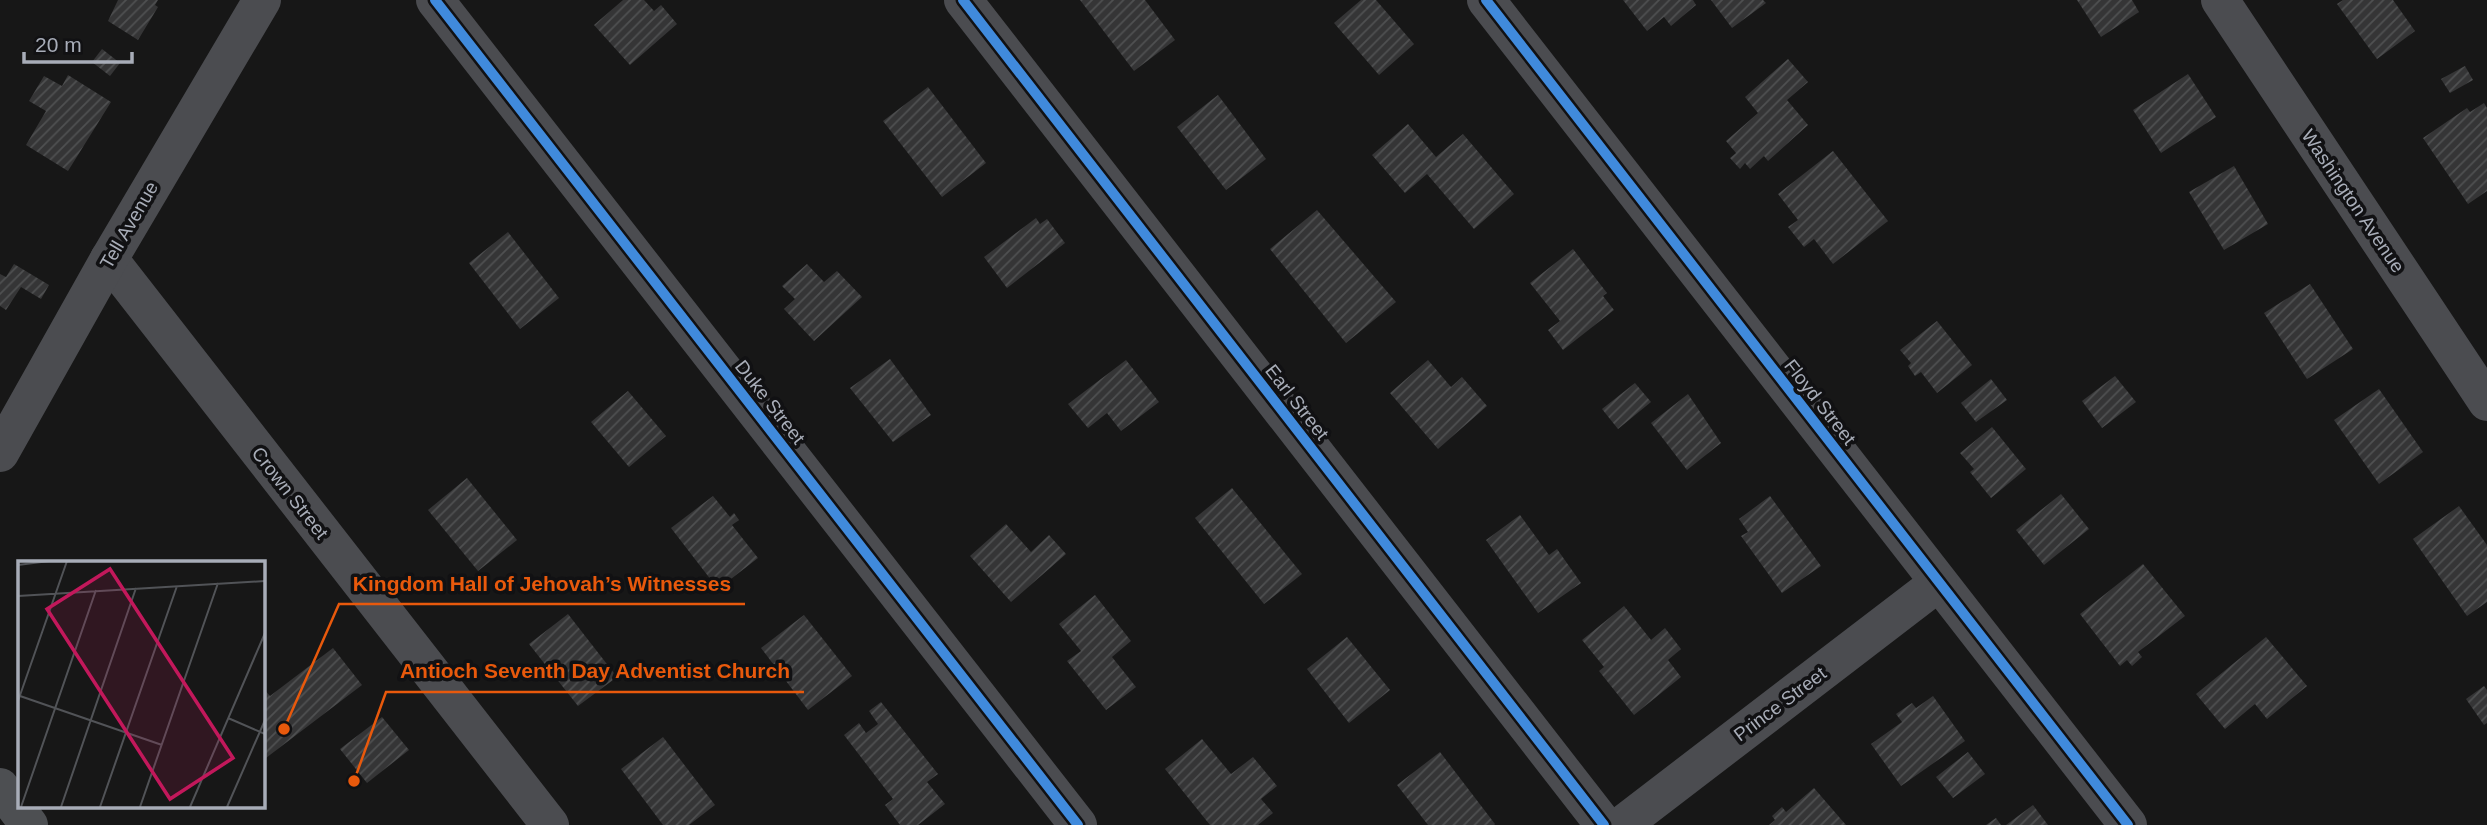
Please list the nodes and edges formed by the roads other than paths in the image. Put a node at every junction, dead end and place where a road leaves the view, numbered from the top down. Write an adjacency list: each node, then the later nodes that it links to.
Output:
1 (262, 0): 6 (street, Tell Avenue)
2 (435, 0): 13 (street, Duke Street)
3 (963, 0): 14 (street, Earl Street)
4 (1486, 0): 9 (street, Floyd Street)
5 (2220, 0): 7 (street, Washington Avenue)
6 (109, 259): 8 (street, Tell Avenue); 12 (street, Crown Street)
7 (2487, 402)
8 (0, 453)
9 (1938, 583): 15 (street, Prince Street); 16 (street, Floyd Street)
10 (0, 787): 11 (main road)
11 (29, 825)
12 (550, 825)
13 (1078, 825)
14 (1604, 825)
15 (1622, 825)
16 (2128, 825)

